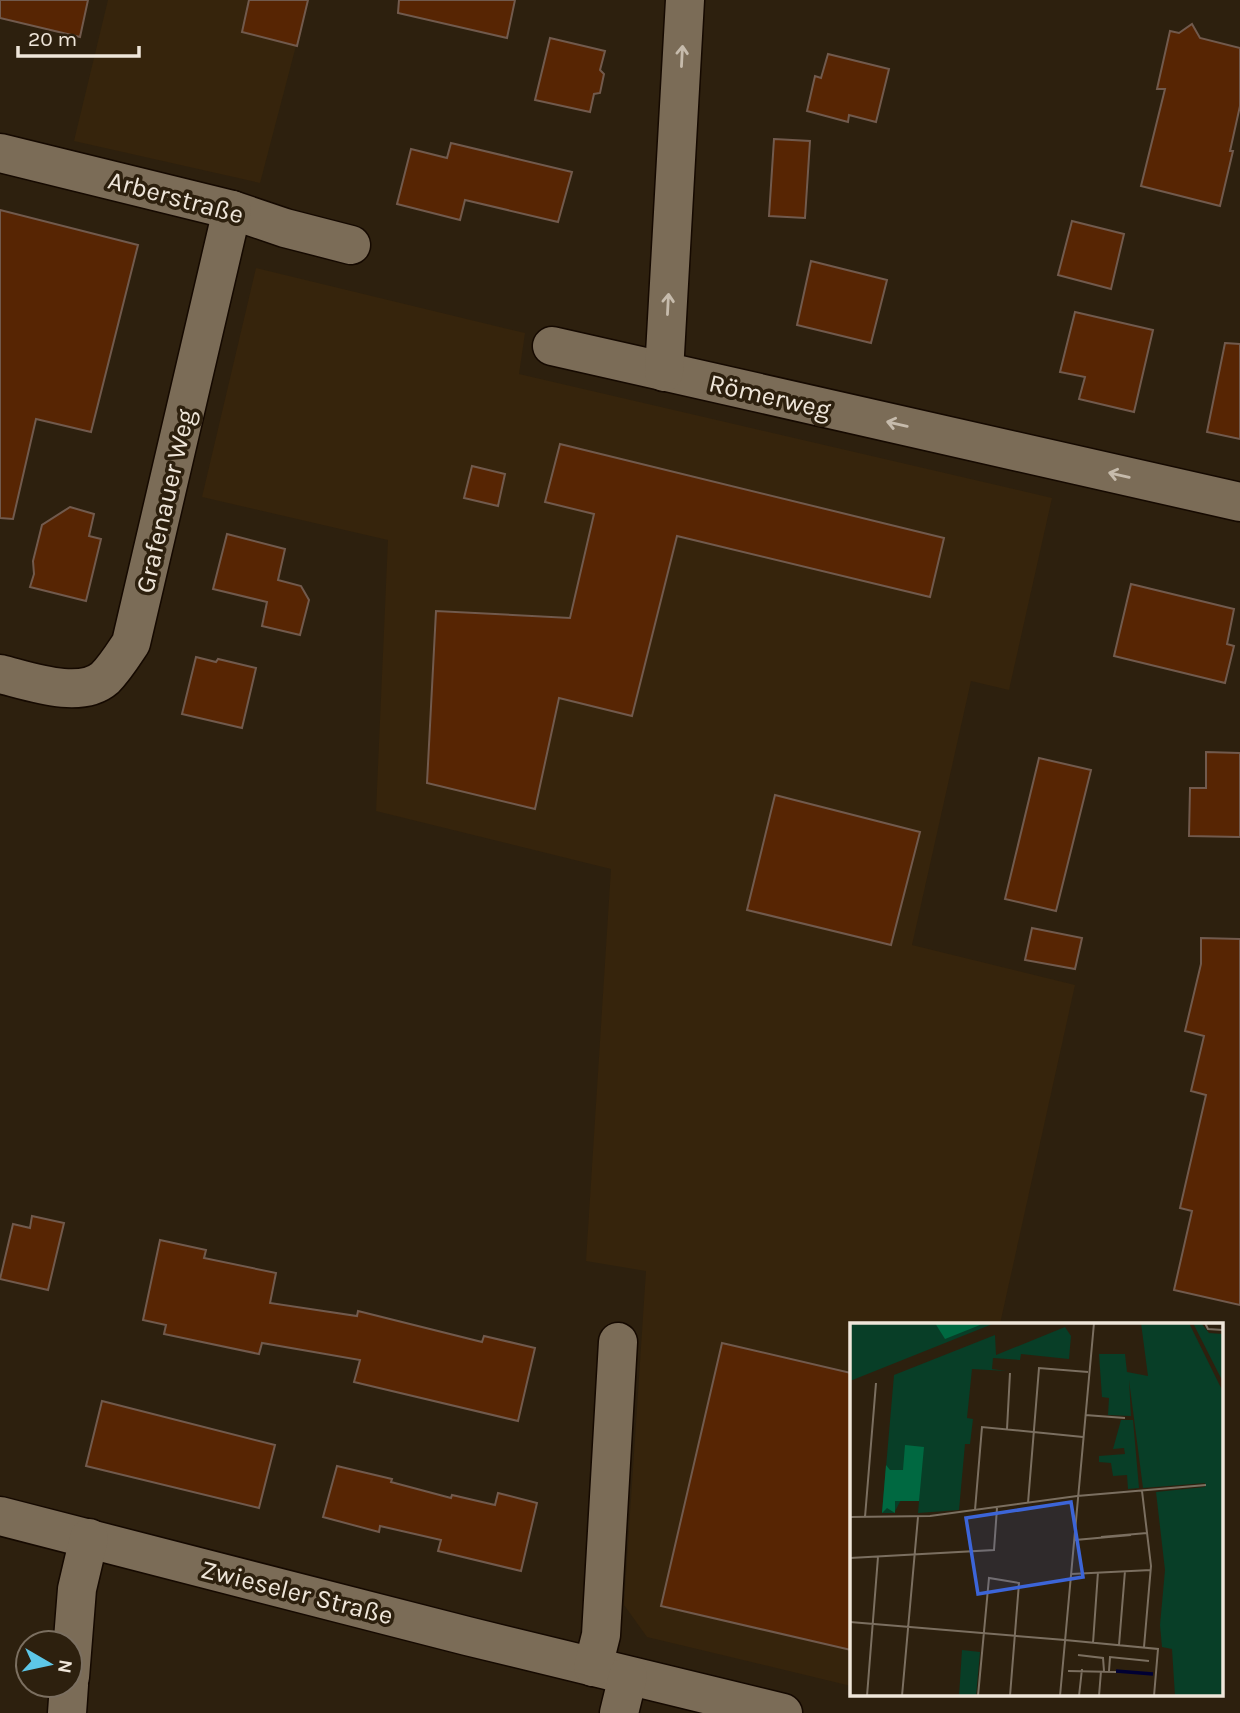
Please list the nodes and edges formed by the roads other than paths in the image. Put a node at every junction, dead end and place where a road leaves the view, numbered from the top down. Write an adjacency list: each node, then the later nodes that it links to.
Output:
1 (685, 0): 6 (street, one-way to 1)
2 (0, 153): 3 (street, Arberstraße)
3 (232, 210): 4 (street, Arberstraße); 8 (street, Grafenauer Weg)
4 (351, 245)
5 (552, 346): 6 (street)
6 (664, 372): 7 (street, Römerweg, one-way to 6)
7 (1240, 502)
8 (0, 674)
9 (618, 1342): 13 (street)
10 (0, 1516): 11 (street, Zwieseler Straße)
11 (89, 1538): 12 (street); 13 (street, Zwieseler Straße)
12 (74, 1629)
13 (611, 1672): 14 (street); 15 (street, Zwieseler Straße)
14 (619, 1713)
15 (783, 1713)

